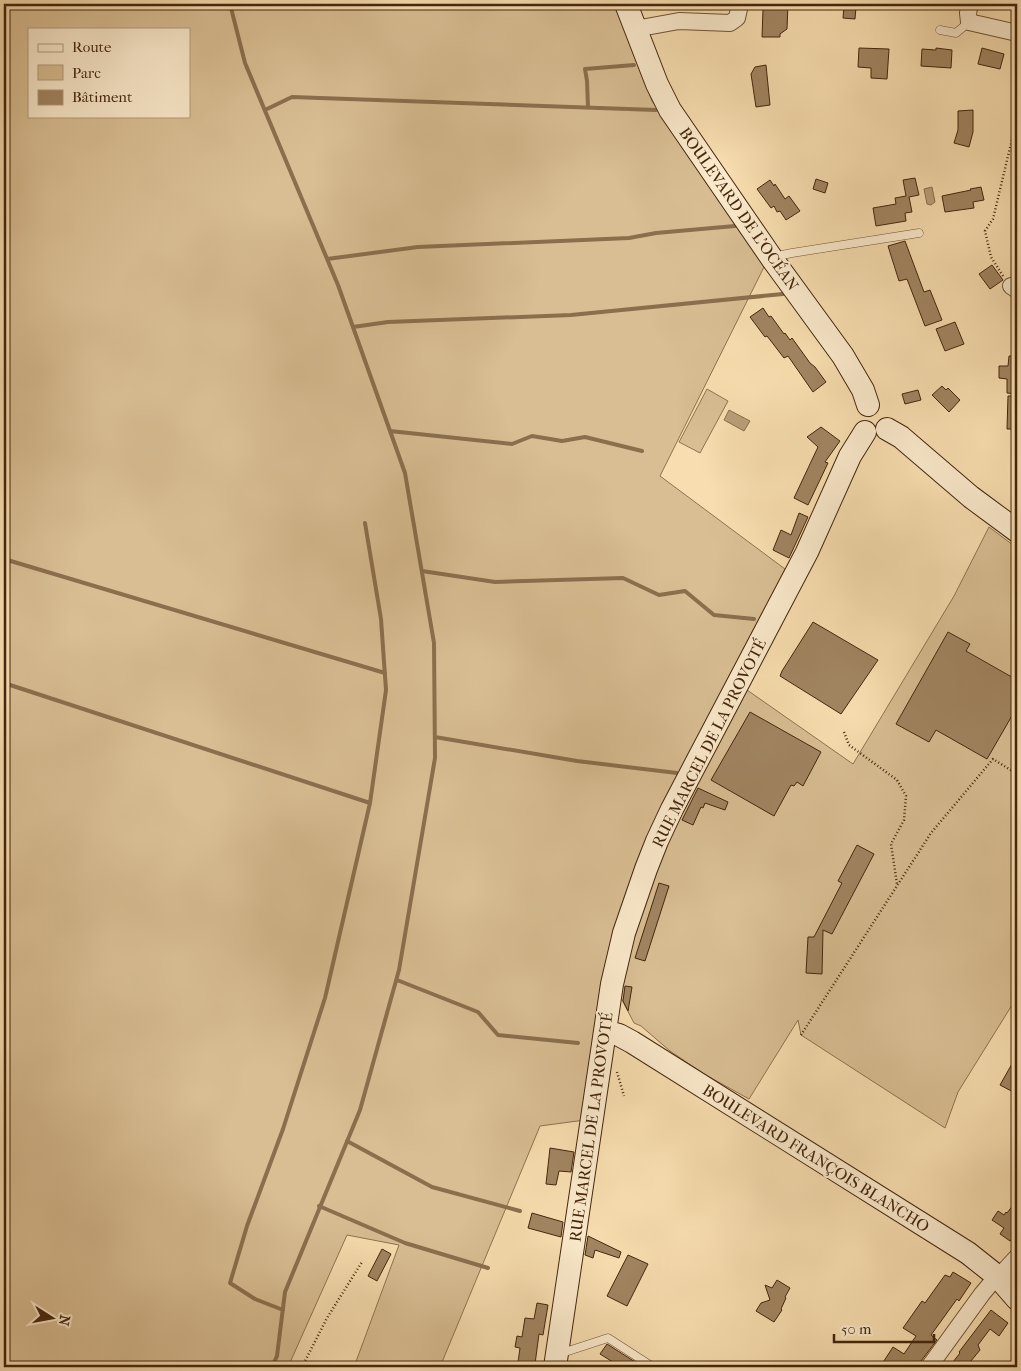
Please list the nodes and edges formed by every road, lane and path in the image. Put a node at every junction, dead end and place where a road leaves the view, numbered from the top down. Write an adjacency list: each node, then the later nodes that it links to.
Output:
1 (626, 4): 5 (main road, BOULEVARD DE L'OCÉAN)
2 (740, 4): 5 (street)
3 (970, 4): 4 (street)
4 (970, 22): 6 (lane); 7 (street)
5 (634, 29): 12 (main road, BOULEVARD DE L'OCÉAN)
6 (940, 30)
7 (1017, 33)
8 (1017, 78): 9 (path)
9 (1017, 83)
10 (1017, 114): 13 (path)
11 (919, 233): 12 (lane)
12 (774, 260): 14 (main road, BOULEVARD DE L'OCÉAN)
13 (1014, 288)
14 (868, 405): 15 (main road); 16 (main road)
15 (887, 429): 16 (main road); 17 (main road)
16 (865, 432): 21 (main road, RUE MARCEL DE LA PROVOTÉ)
17 (1017, 532)
18 (844, 732): 20 (path)
19 (1017, 774): 20 (path)
20 (897, 886): 22 (path)
21 (605, 1031): 27 (main road, BOULEVARD FRANÇOIS BLANCHO); 29 (main road, RUE MARCEL DE LA PROVOTÉ)
22 (800, 1035)
23 (616, 1071): 24 (path)
24 (624, 1096)
25 (1017, 1257): 27 (street)
26 (362, 1262): 30 (path)
27 (997, 1276): 28 (main road, BOULEVARD FRANÇOIS BLANCHO); 32 (street)
28 (1017, 1299)
29 (556, 1361): 31 (lane)
30 (302, 1367)
31 (653, 1367)
32 (929, 1367)

